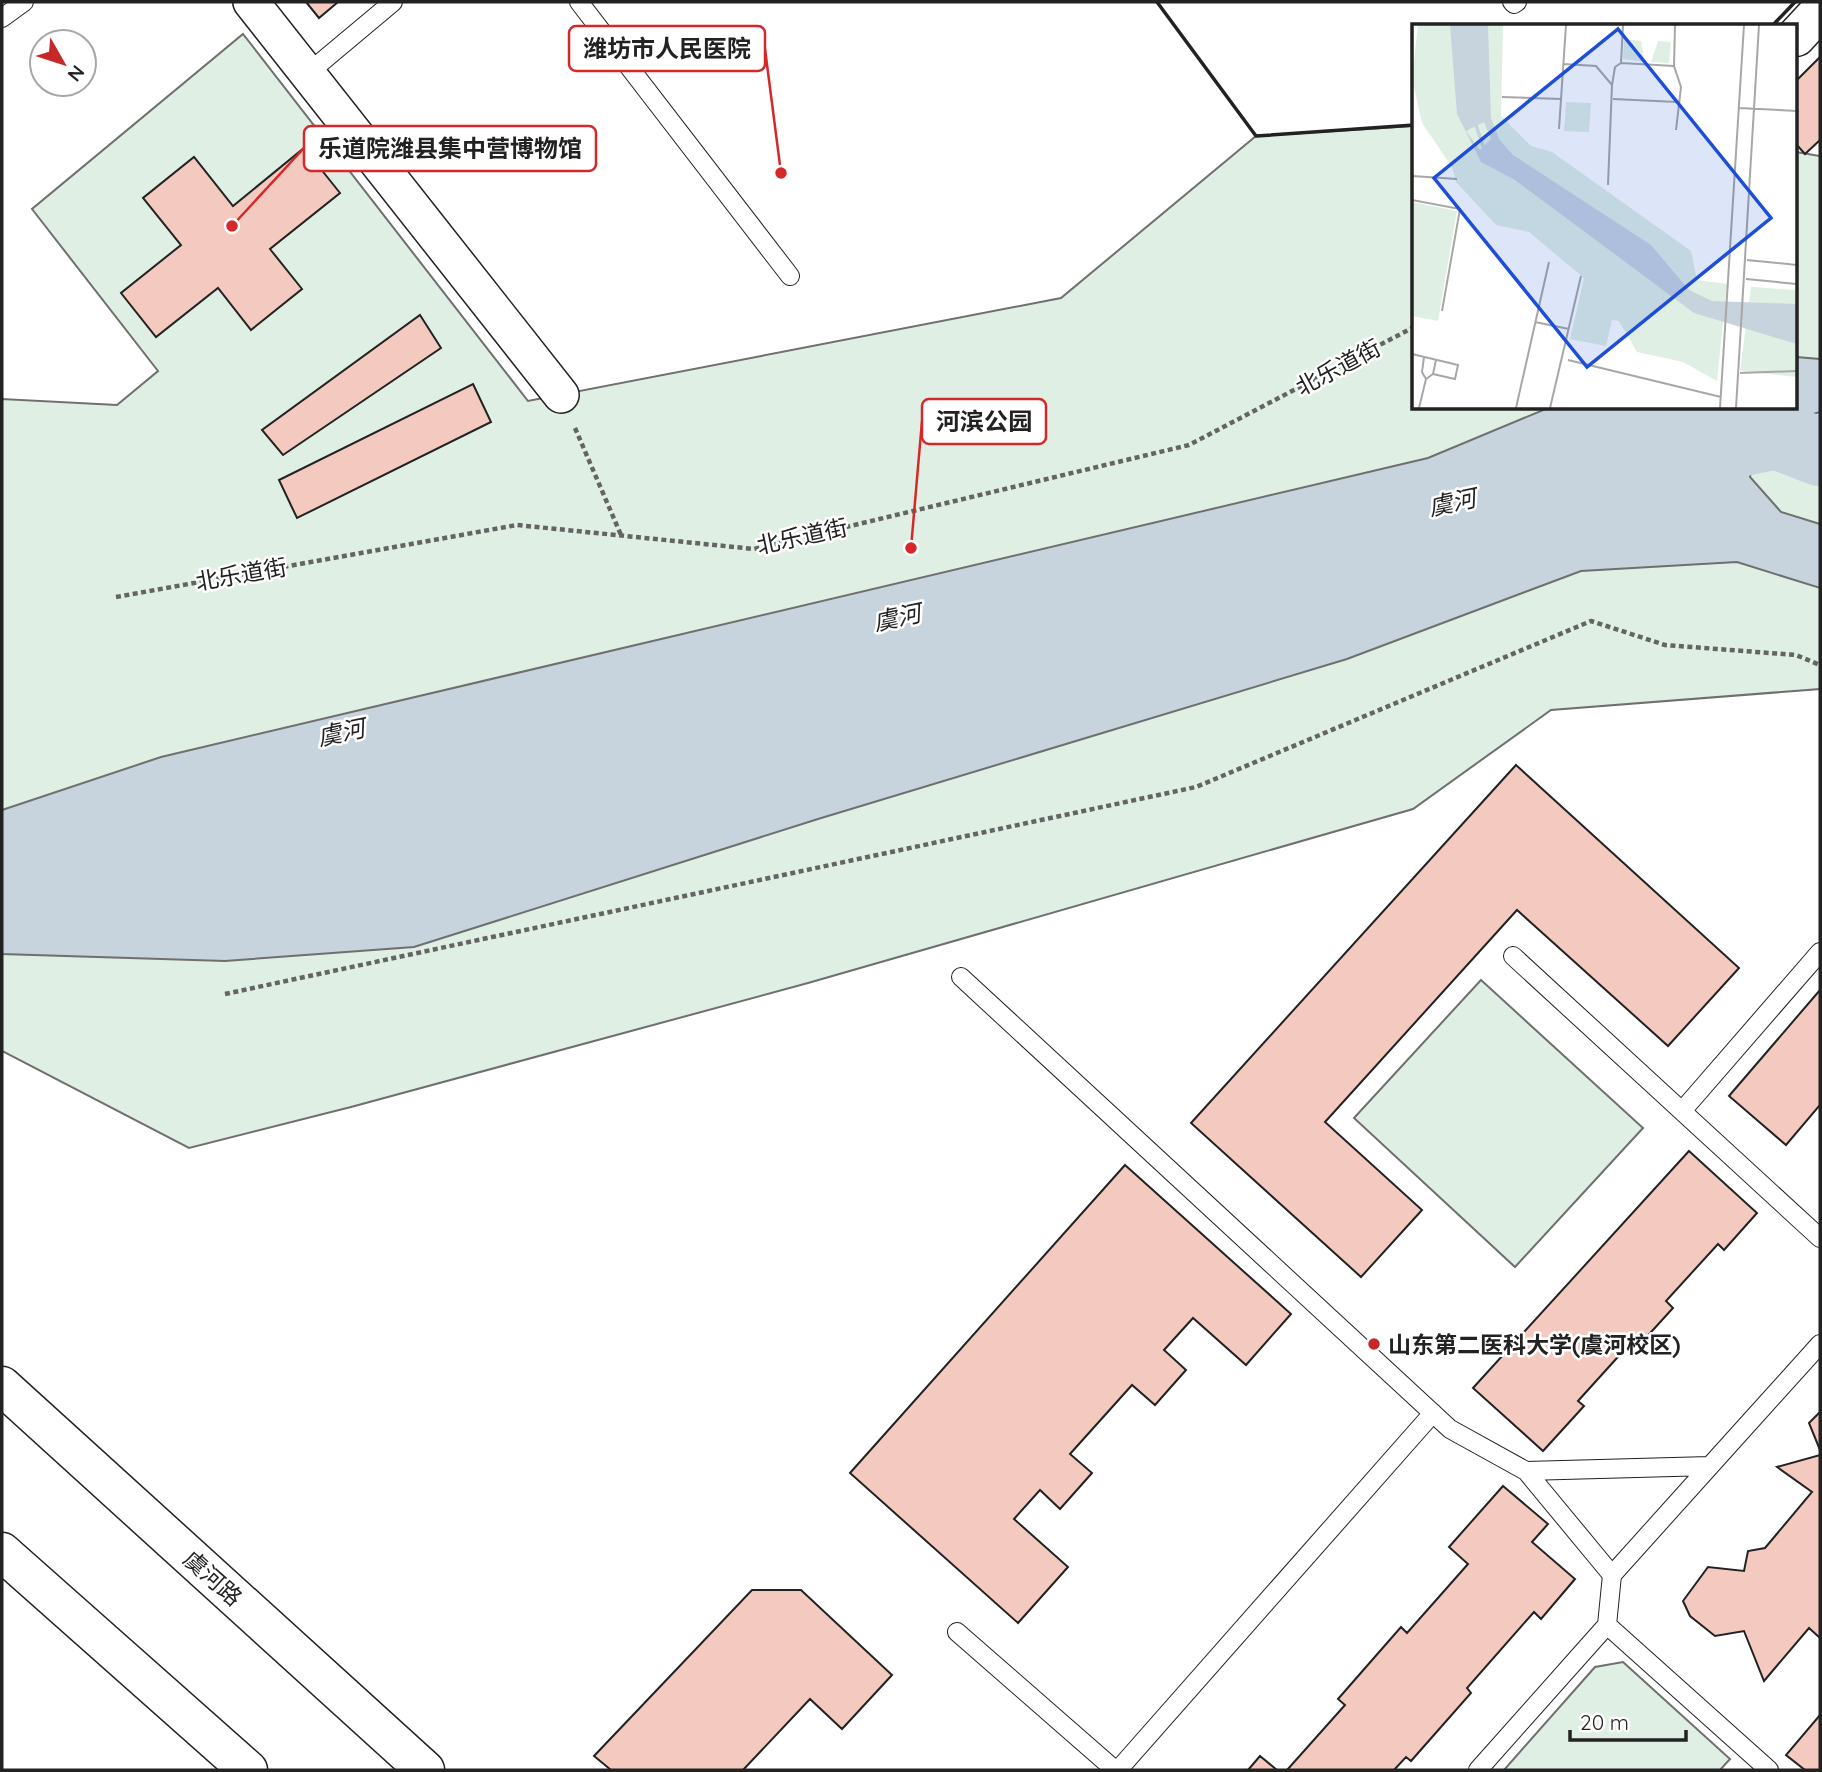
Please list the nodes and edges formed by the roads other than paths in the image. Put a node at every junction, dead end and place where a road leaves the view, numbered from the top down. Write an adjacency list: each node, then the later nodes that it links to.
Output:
1 (24, 2): 6 (lane)
2 (251, 2): 8 (street)
3 (393, 2): 8 (lane)
4 (579, 2): 9 (lane)
5 (1820, 11): 7 (main road)
6 (2, 19)
7 (1798, 35)
8 (307, 74): 10 (street)
9 (790, 276)
10 (561, 395)
11 (1820, 953): 14 (lane)
12 (1513, 956): 14 (lane)
13 (961, 977): 18 (lane)
14 (1682, 1111): 15 (lane)
15 (1820, 1238)
16 (1820, 1344): 19 (lane)
17 (2, 1387): 26 (main road, 虞河路)
18 (1433, 1413): 20 (lane); 27 (lane)
19 (1710, 1466): 20 (lane); 22 (lane)
20 (1526, 1471): 22 (lane)
21 (2, 1552): 25 (main road)
22 (1612, 1575): 23 (lane)
23 (1607, 1625): 28 (lane); 29 (lane)
24 (957, 1632): 27 (lane)
25 (248, 1770)
26 (425, 1770)
27 (1117, 1770)
28 (1478, 1770)
29 (1769, 1770)

